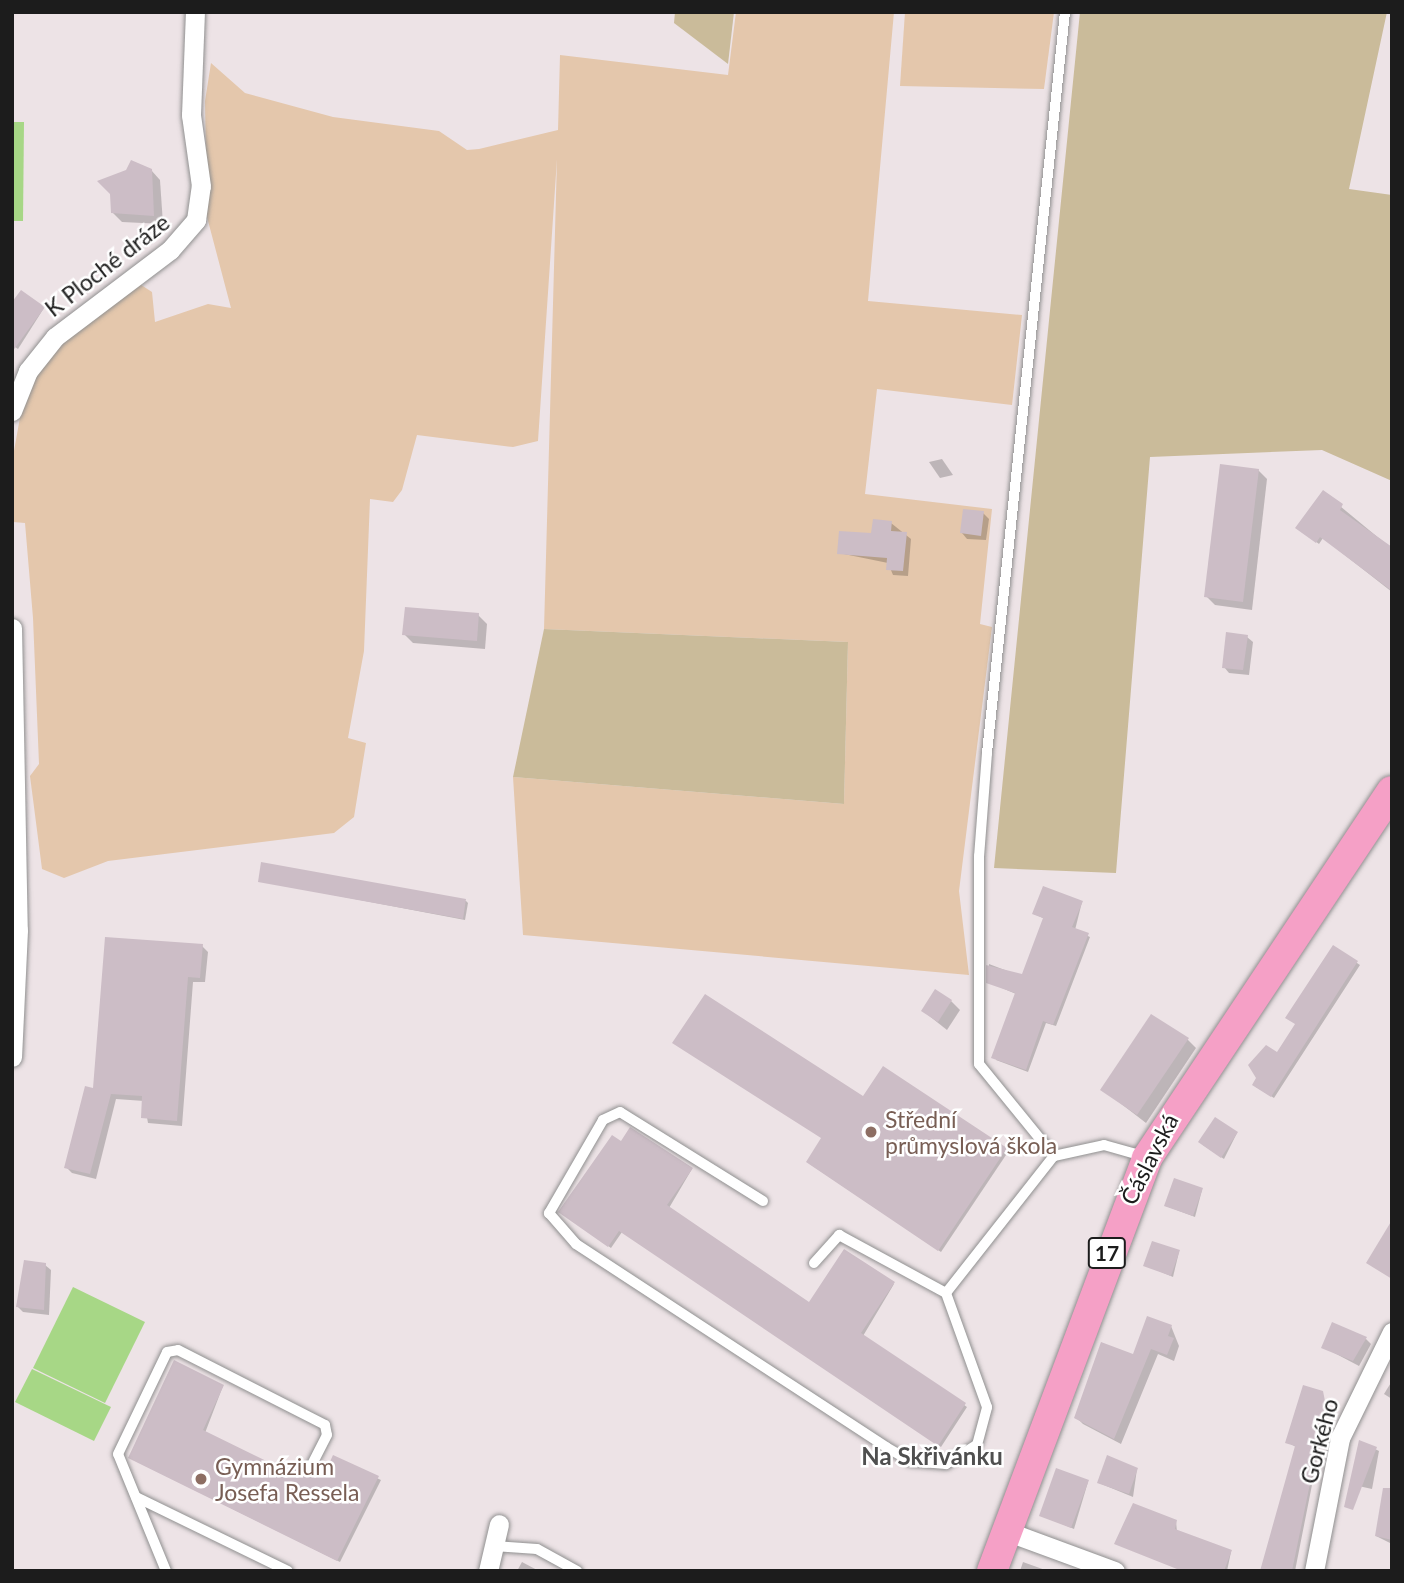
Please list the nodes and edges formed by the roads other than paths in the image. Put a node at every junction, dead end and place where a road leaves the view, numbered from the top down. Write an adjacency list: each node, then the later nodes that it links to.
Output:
1 (195, 12): 3 (street, K Ploché dráze)
2 (1065, 12): 7 (lane)
3 (12, 411)
4 (12, 628): 6 (street)
5 (1392, 791): 8 (main road, Čáslavská / 17)
6 (12, 1057)
7 (1054, 1156): 8 (lane); 11 (lane)
8 (1147, 1157): 16 (main road, Čáslavská / 17)
9 (763, 1202): 11 (lane)
10 (814, 1263): 11 (lane)
11 (946, 1293)
12 (1392, 1332): 24 (street, Gorkého)
13 (312, 1467): 14 (lane)
14 (135, 1497): 18 (lane); 19 (lane)
15 (499, 1524): 17 (street)
16 (1006, 1531): 22 (main road, Čáslavská / 17); 23 (street)
17 (494, 1546): 20 (street); 21 (lane)
18 (166, 1571)
19 (288, 1571)
20 (488, 1571)
21 (578, 1571)
22 (992, 1571)
23 (1115, 1571)
24 (1314, 1571)

